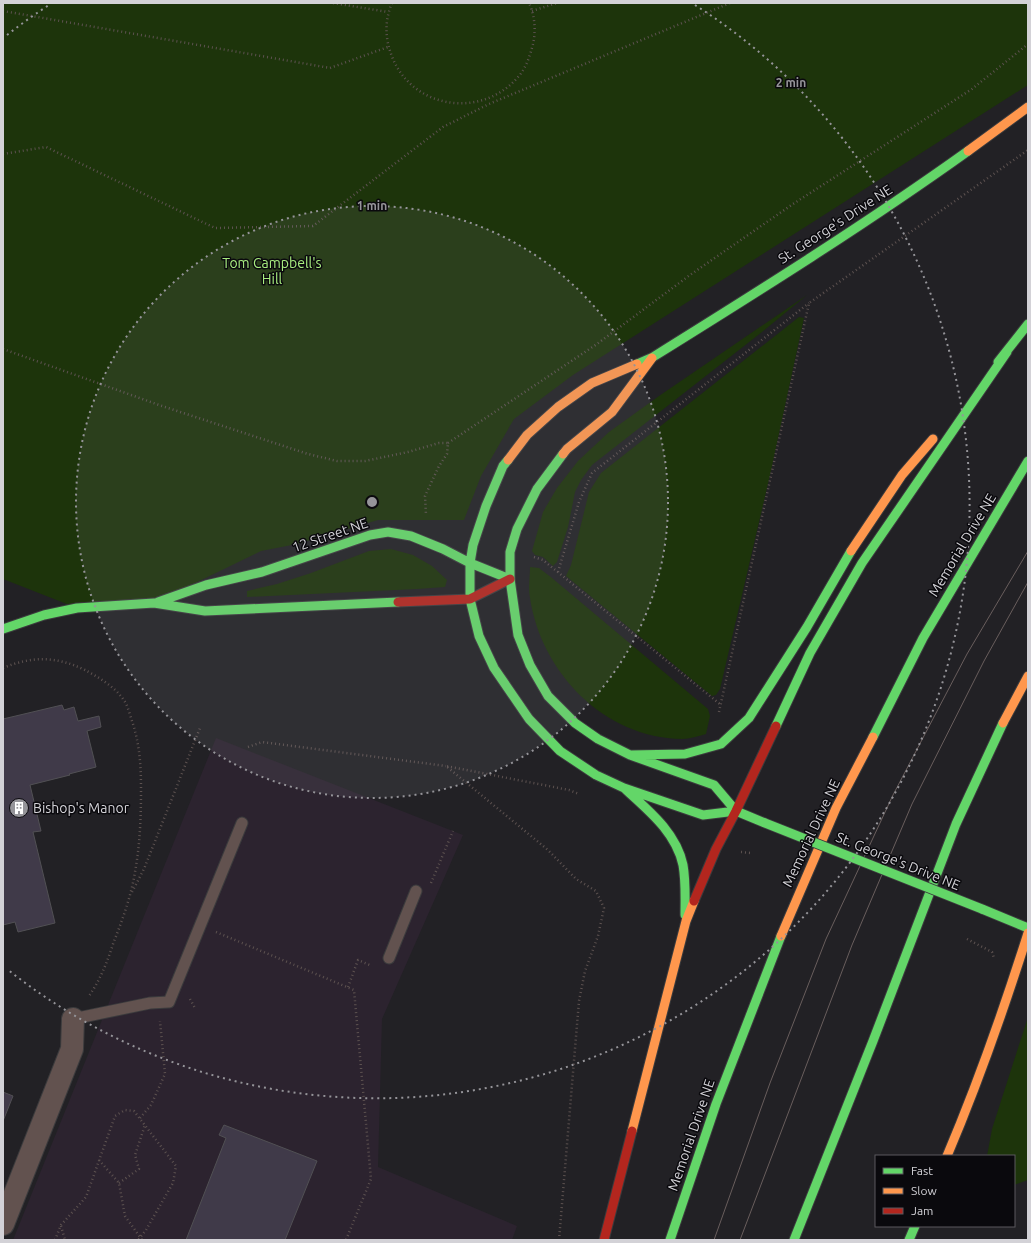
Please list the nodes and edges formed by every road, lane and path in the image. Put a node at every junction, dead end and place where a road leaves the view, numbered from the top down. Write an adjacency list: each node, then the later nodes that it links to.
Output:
1 (333, 3): 8 (path)
2 (392, 3): 8 (path)
3 (529, 3): 7 (path)
4 (556, 3): 7 (path)
5 (730, 3): 13 (path)
6 (3, 11): 10 (path)
7 (532, 11): 10 (path)
8 (388, 12): 10 (path)
9 (1028, 44): 21 (path)
10 (388, 47)
11 (1028, 107): 18 (main road, St. George's Drive NE)
12 (1028, 150): 14 (path)
13 (3, 154)
14 (809, 303): 26 (path); 33 (path)
15 (1028, 324): 17 (main road)
16 (3, 349): 21 (path)
17 (1007, 352): 19 (main road); 41 (main road)
18 (653, 357): 25 (main road, St. George's Drive NE); 27 (main road, St. George's Drive NE)
19 (947, 422)
20 (937, 434): 37 (main road)
21 (448, 443): 23 (path)
22 (1028, 461): 71 (main road, Memorial Drive NE)
23 (427, 518)
24 (529, 556): 26 (path)
25 (470, 563): 27 (main road, 12 Street NE); 28 (main road, St. George's Drive NE); 29 (main road, 12 Street NE)
26 (558, 572): 33 (path)
27 (510, 579): 28 (main road); 37 (main road, St. George's Drive NE)
28 (470, 599): 29 (main road, 12 Street NE); 39 (main road, St. George's Drive NE)
29 (154, 603): 30 (main road, 12 Street NE)
30 (3, 629)
31 (3, 668): 44 (path)
32 (1028, 676): 72 (main road)
33 (721, 705): 34 (path)
34 (718, 719)
35 (200, 728): 44 (path)
36 (248, 747): 38 (path)
37 (630, 755): 41 (main road, St. George's Drive NE)
38 (446, 766): 40 (path); 69 (path)
39 (624, 788): 41 (main road, St. George's Drive NE); 45 (main road)
40 (582, 796)
41 (736, 811): 45 (main road); 46 (main road, St. George's Drive NE, bridge)
42 (242, 823): 54 (lane)
43 (416, 891): 50 (lane)
44 (130, 896): 54 (path)
45 (686, 921): 70 (main road)
46 (1028, 928)
47 (213, 931): 68 (path)
48 (1028, 933): 58 (main road)
49 (967, 939): 51 (path)
50 (390, 958)
51 (995, 960)
52 (190, 993): 53 (path)
53 (195, 1008)
54 (73, 1019): 61 (street)
55 (160, 1021): 56 (path)
56 (140, 1118): 57 (path); 59 (path)
57 (144, 1124): 60 (path); 64 (path)
58 (947, 1155)
59 (99, 1160): 60 (path); 62 (path)
60 (119, 1183): 64 (path)
61 (3, 1224)
62 (61, 1225): 65 (path); 66 (path)
63 (915, 1227): 73 (main road)
64 (139, 1239): 67 (path)
65 (55, 1240)
66 (65, 1240)
67 (142, 1240)
68 (346, 1240)
69 (559, 1240)
70 (604, 1240)
71 (670, 1240)
72 (794, 1240)
73 (909, 1240)

